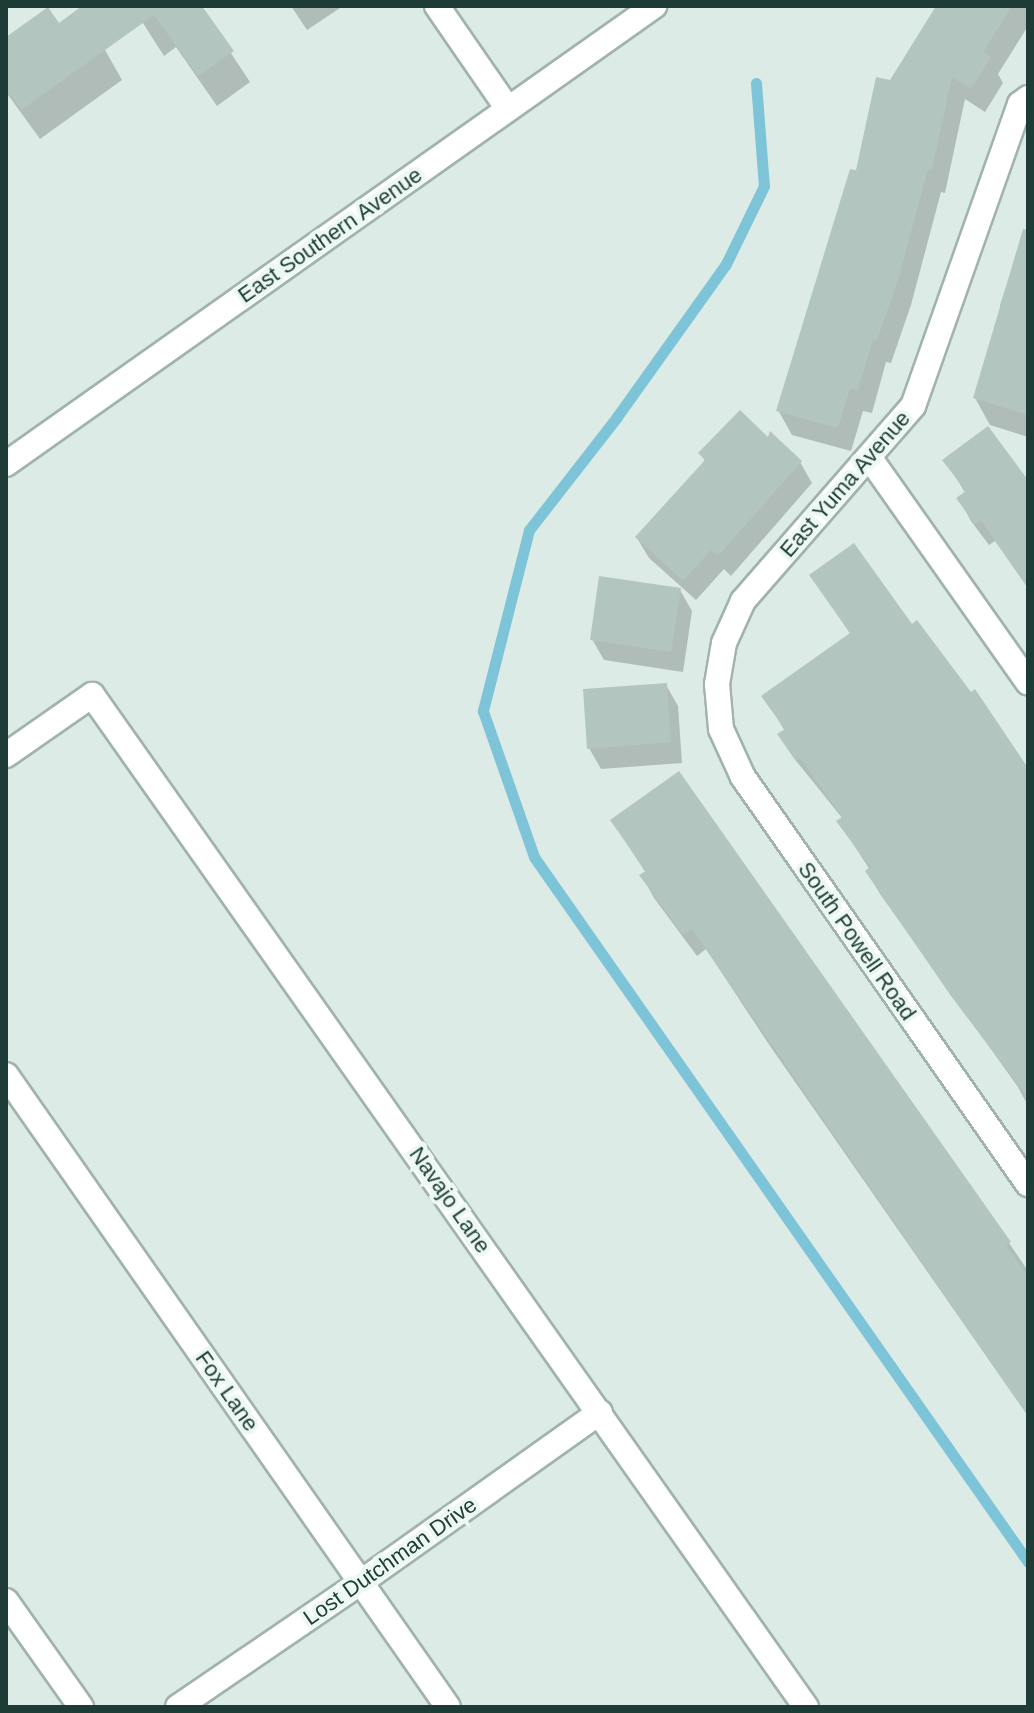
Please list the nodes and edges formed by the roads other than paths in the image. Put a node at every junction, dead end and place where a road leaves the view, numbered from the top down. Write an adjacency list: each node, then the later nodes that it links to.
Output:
1 (437, 6): 5 (street)
2 (654, 6): 3 (street, East Southern Avenue)
3 (628, 13): 5 (street, East Southern Avenue)
4 (1028, 98): 6 (street, East Yuma Avenue)
5 (508, 109): 7 (street, East Southern Avenue)
6 (869, 457): 8 (street); 9 (street, East Yuma Avenue)
7 (6, 464)
8 (1028, 682)
9 (717, 684): 12 (street, South Powell Road)
10 (6, 755): 13 (street, Navajo Lane)
11 (6, 1075): 14 (street, Fox Lane)
12 (1028, 1184)
13 (600, 1412): 14 (street, Lost Dutchman Drive); 19 (street, Navajo Lane)
14 (361, 1582): 17 (street, Lost Dutchman Drive); 18 (street, Fox Lane)
15 (6, 1601): 16 (street)
16 (81, 1707)
17 (178, 1707)
18 (448, 1707)
19 (806, 1707)

